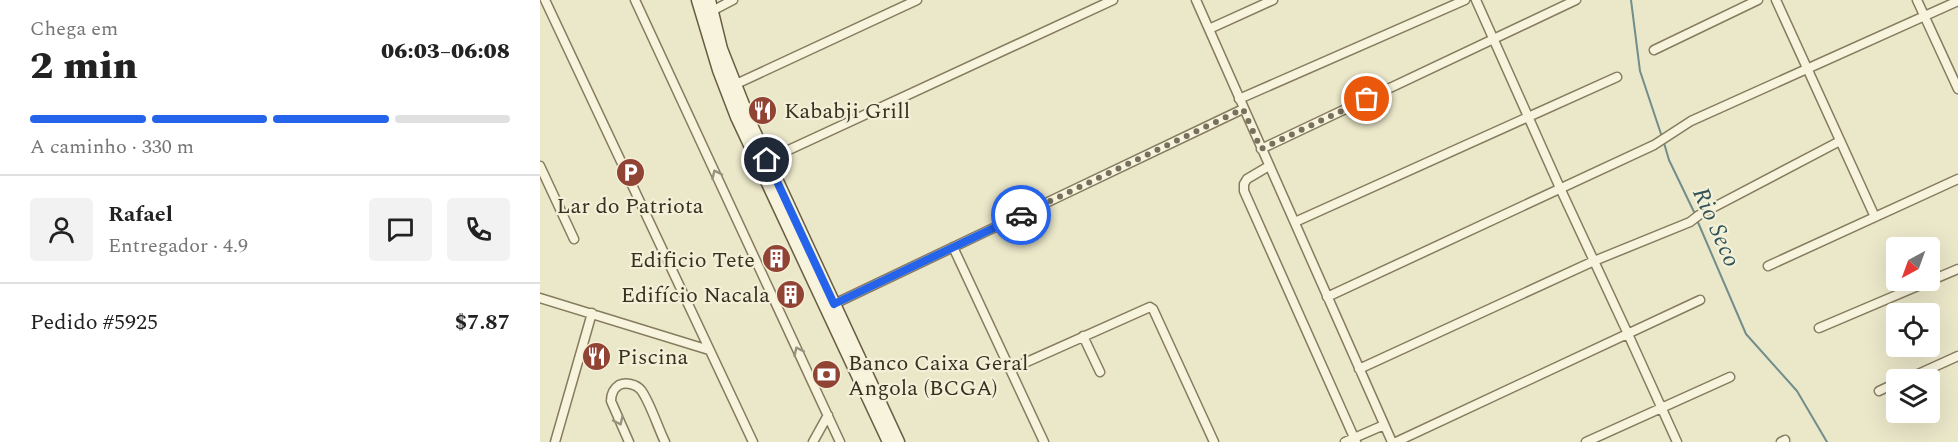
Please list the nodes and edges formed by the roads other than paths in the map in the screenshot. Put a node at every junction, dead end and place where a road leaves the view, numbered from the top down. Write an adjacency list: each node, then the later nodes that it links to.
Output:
1 (545, 0): 50 (street)
2 (635, 0): 60 (street, one-way to 2)
3 (698, 0): 69 (main road)
4 (733, 0): 16 (street)
5 (917, 0): 23 (street)
6 (1113, 0): 30 (street)
7 (1196, 0): 18 (street)
8 (1273, 0): 18 (street)
9 (1465, 0): 25 (street)
10 (1476, 0): 19 (street)
11 (1576, 0): 19 (street)
12 (1758, 0): 20 (street)
13 (1776, 0): 21 (street)
14 (1917, 0): 17 (street)
15 (1958, 1): 17 (street)
16 (710, 5): 23 (main road)
17 (1924, 16): 21 (street); 24 (street)
18 (1209, 29): 25 (street)
19 (1494, 40): 27 (street); 29 (street)
20 (1654, 50)
21 (1807, 67): 28 (street); 34 (street)
22 (1617, 77): 27 (street)
23 (734, 85): 30 (main road)
24 (1958, 89)
25 (1239, 99): 26 (street)
26 (1243, 109): 29 (street); 38 (street)
27 (1528, 117): 34 (street); 36 (street)
28 (1840, 141): 35 (street); 39 (street)
29 (1261, 149): 31 (street)
30 (767, 160): 45 (main road)
31 (1269, 166): 36 (street); 62 (street)
32 (541, 169): 37 (street)
33 (1958, 178): 35 (street)
34 (1560, 188): 39 (street); 42 (street)
35 (1875, 217): 40 (street)
36 (1295, 222): 42 (street)
37 (574, 239)
38 (953, 247): 45 (street); 52 (street)
39 (1594, 261): 48 (street); 53 (street)
40 (1768, 266)
41 (1958, 269): 47 (street)
42 (1327, 297): 53 (street)
43 (540, 298): 46 (street)
44 (1700, 300): 48 (street)
45 (834, 304): 70 (main road)
46 (592, 314): 50 (street); 63 (street)
47 (1820, 328)
48 (1628, 334): 59 (street); 73 (street)
49 (1083, 336): 52 (street); 55 (street); 72 (street)
50 (709, 350): 66 (street)
51 (1958, 356): 54 (street)
52 (1011, 369): 71 (street)
53 (1359, 369): 61 (street)
54 (1929, 369)
55 (1100, 372)
56 (1730, 377): 59 (street)
57 (1886, 388): 58 (street)
58 (1879, 391)
59 (1660, 408): 74 (street); 75 (street)
60 (828, 415): 67 (street); 68 (street)
61 (1384, 425): 62 (street); 73 (street)
62 (1352, 441)
63 (555, 442)
64 (629, 442): 65 (street, one-way to 64)
65 (665, 442)
66 (753, 442)
67 (813, 442)
68 (840, 442)
69 (889, 442)
70 (898, 442)
71 (1044, 442)
72 (1214, 442)
73 (1394, 442)
74 (1586, 442)
75 (1677, 442)

